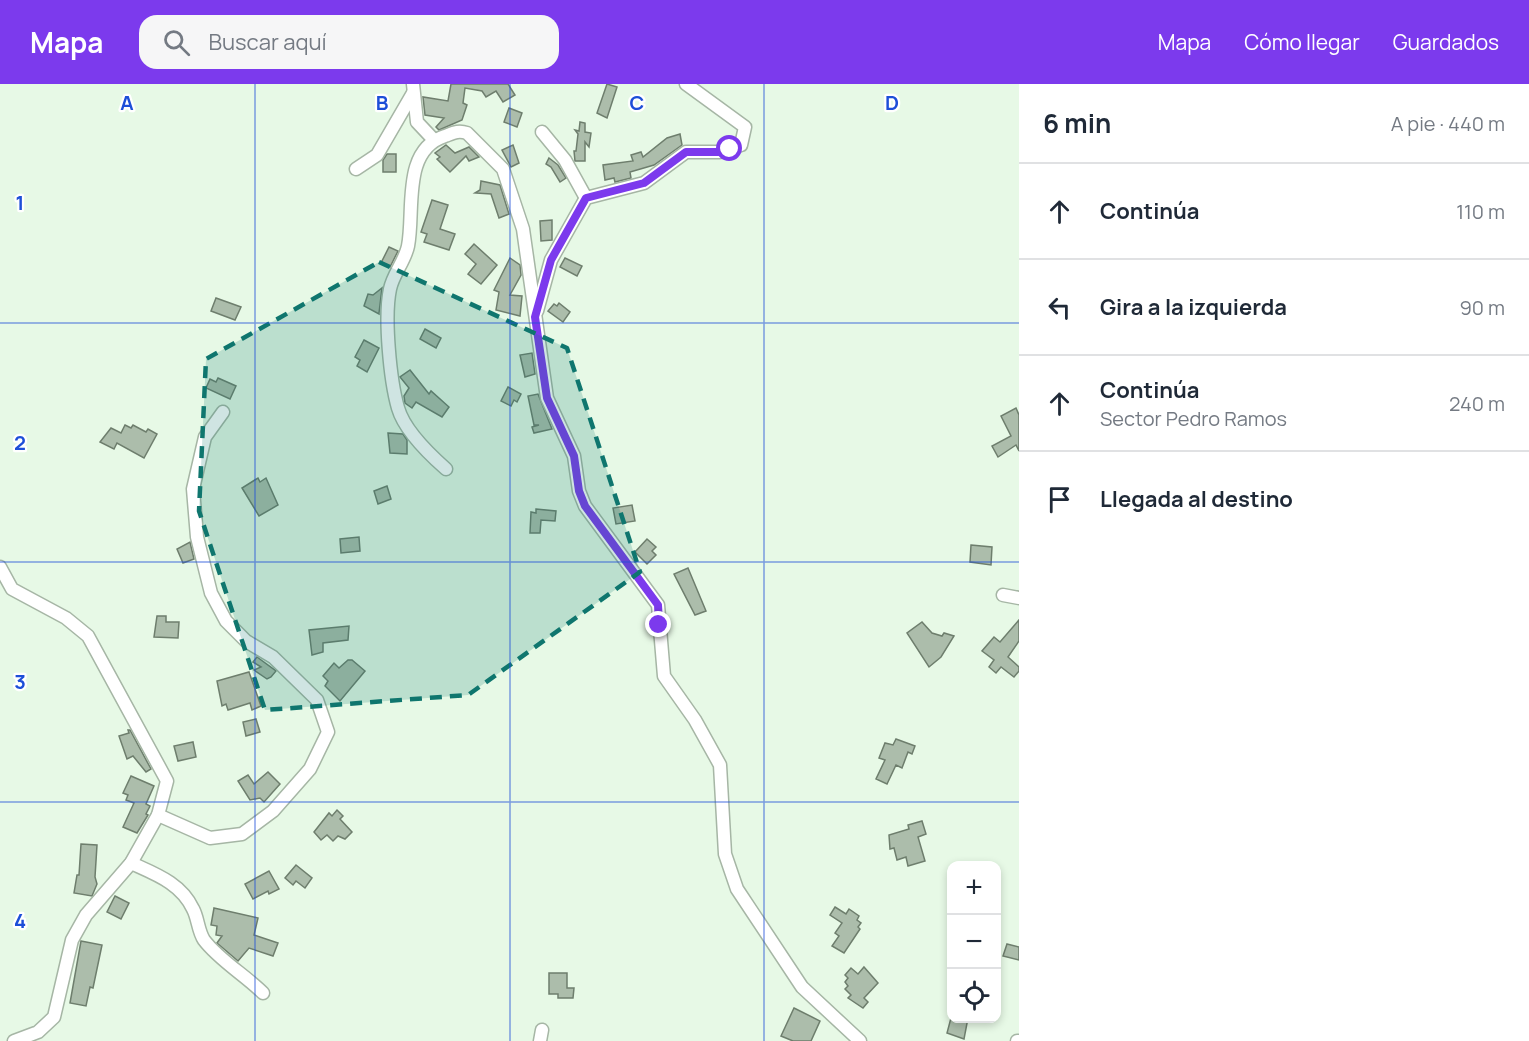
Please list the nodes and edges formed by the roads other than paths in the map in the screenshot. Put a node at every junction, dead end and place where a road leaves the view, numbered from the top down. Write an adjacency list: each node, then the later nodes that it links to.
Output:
1 (686, 84): 6 (street)
2 (413, 89): 4 (street); 5 (street)
3 (542, 132): 6 (street)
4 (433, 139): 7 (street); 9 (street)
5 (356, 169)
6 (586, 198): 7 (street)
7 (535, 317): 17 (street)
8 (223, 412): 13 (street)
9 (446, 469)
10 (0, 567): 13 (street)
11 (1003, 595): 12 (street)
12 (1019, 598)
13 (158, 815): 14 (street)
14 (131, 863): 15 (street); 16 (street)
15 (263, 993)
16 (14, 1041)
17 (860, 1041)

